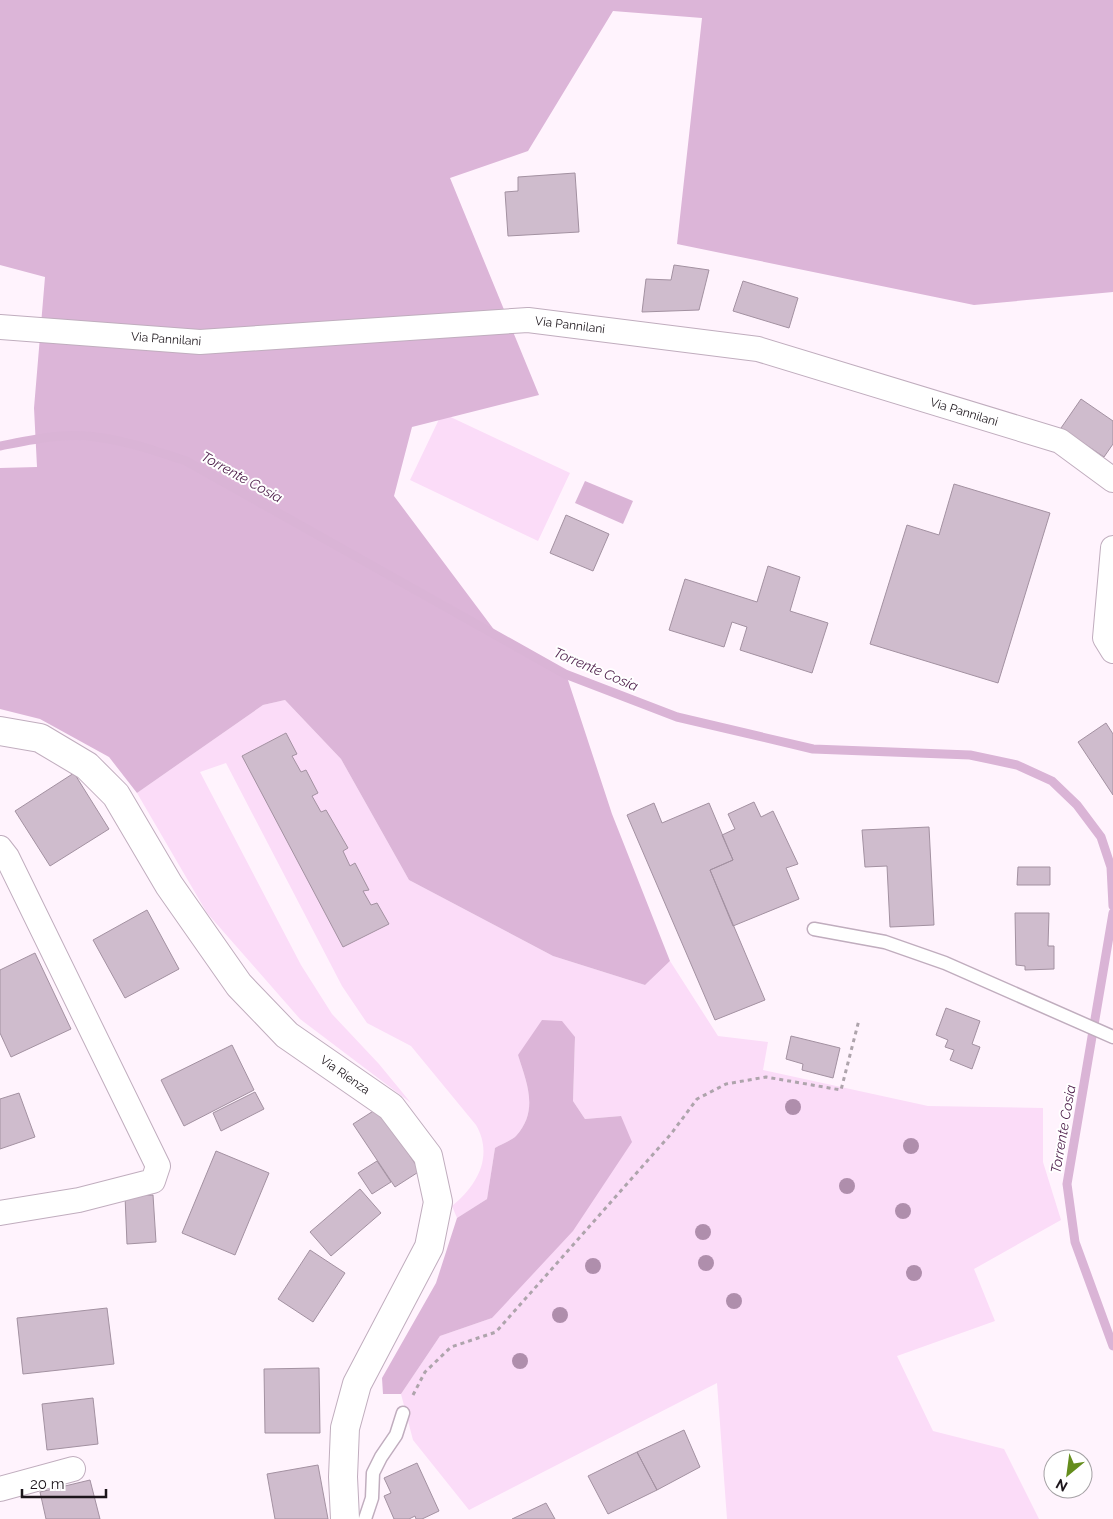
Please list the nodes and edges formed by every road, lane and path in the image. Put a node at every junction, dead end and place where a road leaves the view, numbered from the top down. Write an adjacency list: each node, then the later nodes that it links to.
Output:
1 (0, 327): 2 (street, Via Pannilani)
2 (1113, 480)
3 (1113, 548): 4 (street)
4 (1113, 651)
5 (0, 731): 14 (street, Via Rienza)
6 (0, 848): 10 (street)
7 (814, 929): 9 (lane)
8 (859, 1020): 11 (path)
9 (1113, 1037)
10 (0, 1213)
11 (403, 1413): 15 (lane)
12 (73, 1469): 13 (street)
13 (0, 1489)
14 (345, 1519)
15 (365, 1519)

